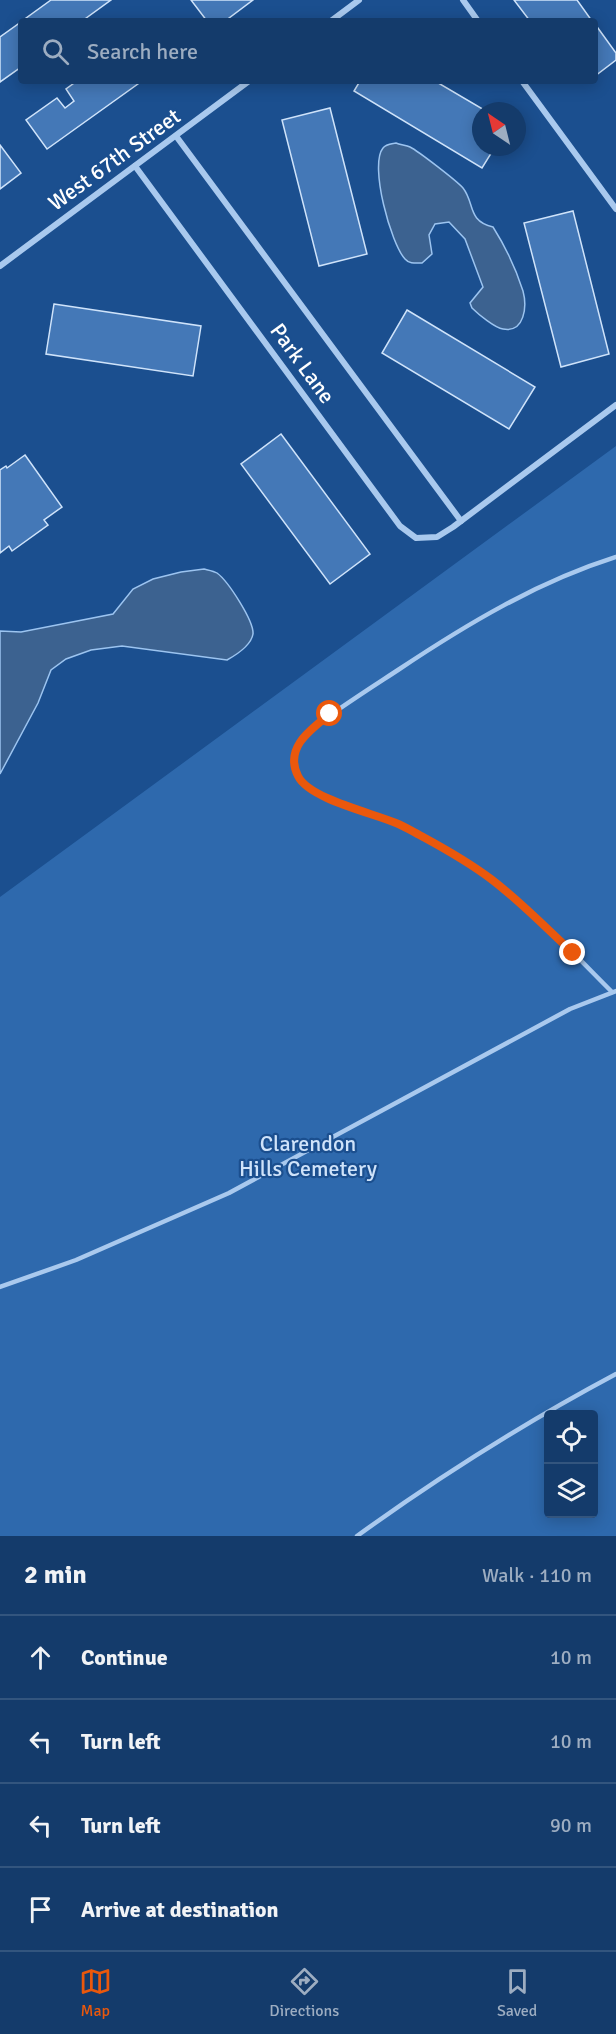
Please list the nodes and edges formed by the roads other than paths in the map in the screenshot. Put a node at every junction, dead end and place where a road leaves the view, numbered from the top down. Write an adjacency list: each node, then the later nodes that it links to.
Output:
1 (359, 0): 3 (street)
2 (463, 0): 4 (street)
3 (335, 18)
4 (476, 18)
5 (245, 84): 7 (street, West 67th Street)
6 (524, 84): 9 (street)
7 (176, 136): 8 (street, West 67th Street); 12 (street, Park Lane)
8 (135, 166): 10 (street, West 67th Street); 12 (street, Park Lane)
9 (616, 209)
10 (0, 266)
11 (616, 405): 12 (street, Park Lane)
12 (461, 521)
13 (616, 557): 14 (lane)
14 (614, 991): 15 (lane)
15 (0, 1287)
16 (616, 1374): 17 (lane)
17 (357, 1536)

